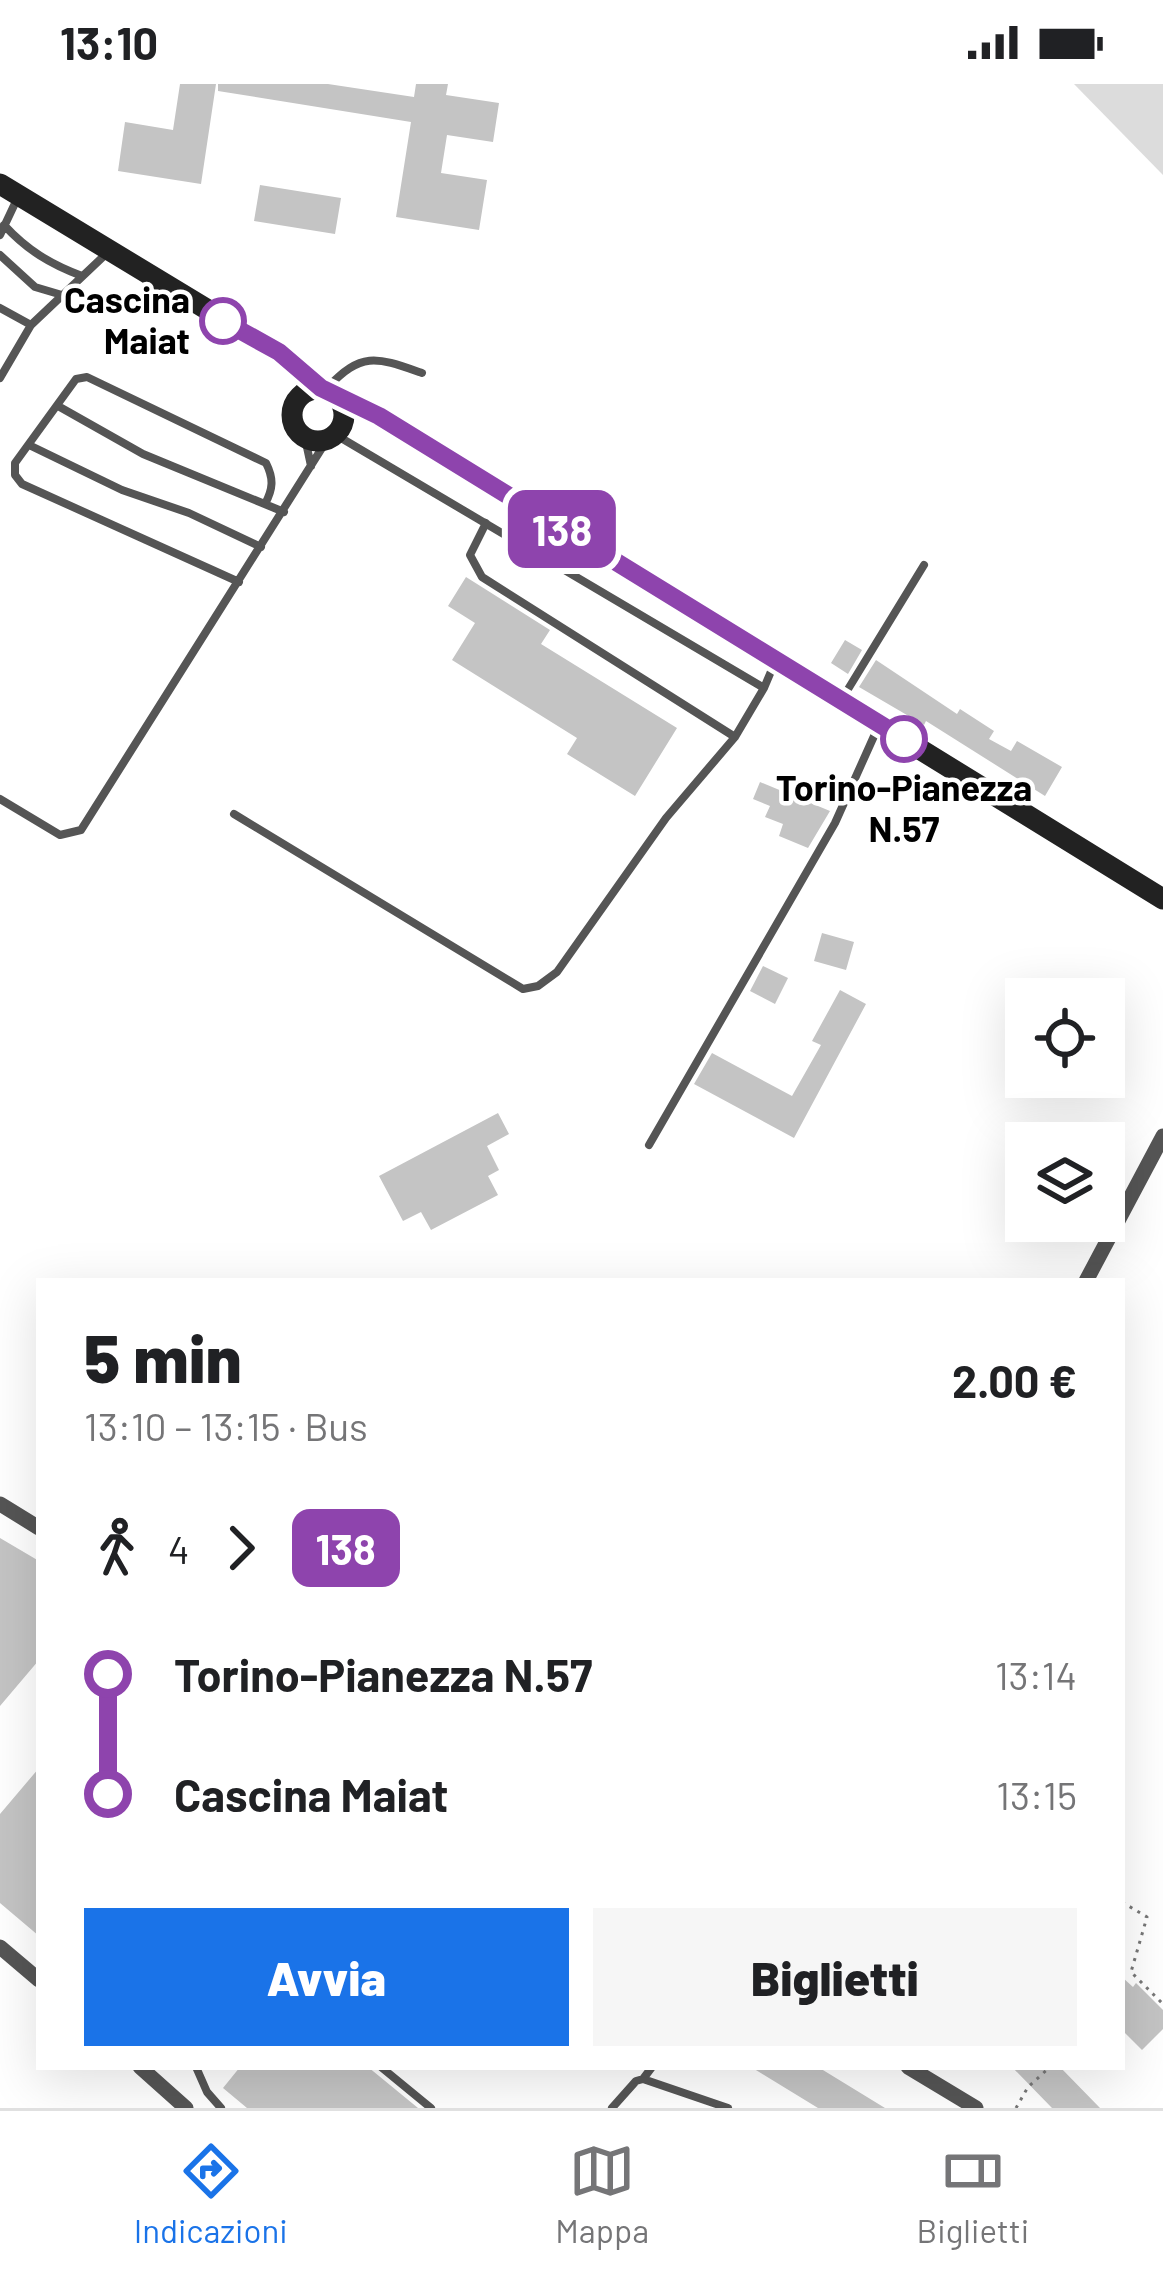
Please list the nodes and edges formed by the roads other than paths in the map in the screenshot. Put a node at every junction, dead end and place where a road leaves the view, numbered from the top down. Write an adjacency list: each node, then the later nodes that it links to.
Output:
1 (9, 190): 2 (lane); 3 (main road)
2 (2, 230): 5 (lane)
3 (109, 251): 5 (lane); 9 (main road)
4 (0, 256): 6 (lane)
5 (83, 276): 6 (lane)
6 (62, 295): 8 (lane)
7 (0, 308): 8 (lane)
8 (31, 325): 10 (lane)
9 (259, 343): 13 (main road); 15 (main road)
10 (4, 363): 12 (lane)
11 (422, 373): 13 (lane)
12 (0, 378)
13 (331, 393): 15 (main road); 16 (main road); 17 (main road)
14 (58, 406): 18 (lane); 20 (lane); 20 (lane)
15 (293, 406): 17 (main road)
16 (397, 428): 17 (main road); 26 (main road)
17 (326, 436): 19 (lane); 19 (lane); 22 (lane)
18 (29, 445): 23 (lane); 25 (lane)
19 (312, 468): 21 (lane)
20 (265, 505): 21 (lane)
21 (284, 512): 23 (lane)
22 (486, 523): 27 (lane); 30 (lane)
23 (261, 547): 25 (lane)
24 (924, 565): 28 (lane)
25 (239, 582): 31 (lane)
26 (775, 660): 27 (lane); 28 (main road)
27 (764, 688): 30 (lane)
28 (841, 701): 29 (main road)
29 (880, 724): 33 (main road); 35 (lane)
30 (735, 736): 32 (lane)
31 (0, 799)
32 (234, 814)
33 (1163, 898)
34 (1163, 1136): 36 (street)
35 (649, 1145)
36 (1088, 1278)
37 (0, 1504): 38 (street)
38 (36, 1526)
39 (0, 1947): 40 (street)
40 (36, 1977)
41 (143, 2070): 47 (street)
42 (197, 2070): 48 (lane)
43 (385, 2070): 49 (lane)
44 (650, 2070): 46 (lane)
45 (913, 2070): 52 (street)
46 (643, 2079): 50 (lane); 51 (lane)
47 (186, 2108)
48 (221, 2108)
49 (431, 2108)
50 (612, 2108)
51 (728, 2108)
52 (976, 2108)

